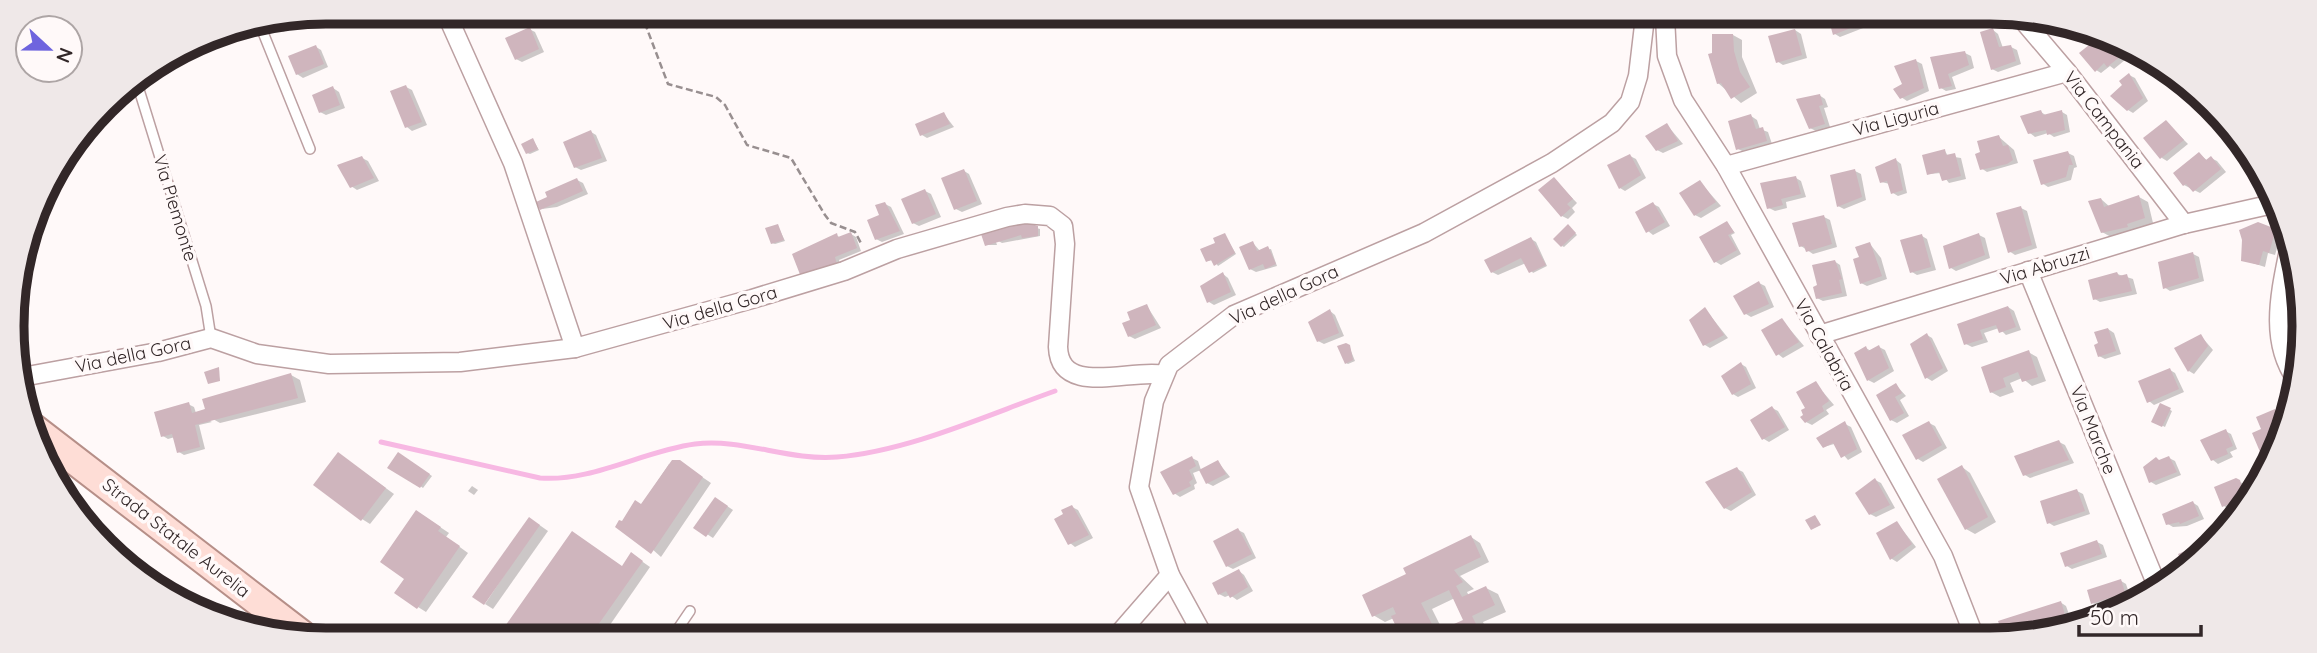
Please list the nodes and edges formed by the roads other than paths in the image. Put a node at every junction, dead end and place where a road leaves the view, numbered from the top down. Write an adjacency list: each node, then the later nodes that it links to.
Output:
1 (451, 24): 18 (street)
2 (1644, 24): 6 (street, Via della Gora)
3 (1665, 24): 7 (street, Via Calabria)
4 (2029, 27): 8 (street, Via Campania)
5 (263, 31): 10 (lane)
6 (1641, 56): 7 (street); 20 (street, Via della Gora)
7 (1667, 56): 11 (street, Via Calabria)
8 (2067, 72): 11 (street, Via Liguria); 13 (street, Via Campania)
9 (139, 90): 17 (lane, Via Piemonte)
10 (310, 149)
11 (1726, 166): 16 (street, Via Calabria)
12 (2267, 205): 13 (street, Via Abruzzi)
13 (2184, 224): 15 (street, Via Abruzzi)
14 (2286, 264): 19 (street)
15 (2028, 271): 16 (street, Via Abruzzi); 24 (street, Via Marche)
16 (1819, 335): 30 (street, Via Calabria)
17 (211, 338): 18 (street, Via della Gora); 21 (street, Via della Gora)
18 (575, 348): 20 (street, Via della Gora)
19 (2290, 367)
20 (1164, 375): 23 (street)
21 (29, 376)
22 (47, 441): 26 (main road, Strada Statale Aurelia)
23 (1170, 575): 28 (street); 29 (street)
24 (2155, 580)
25 (690, 611): 27 (lane)
26 (291, 626)
27 (678, 628)
28 (1124, 628)
29 (1200, 628)
30 (1971, 628)

